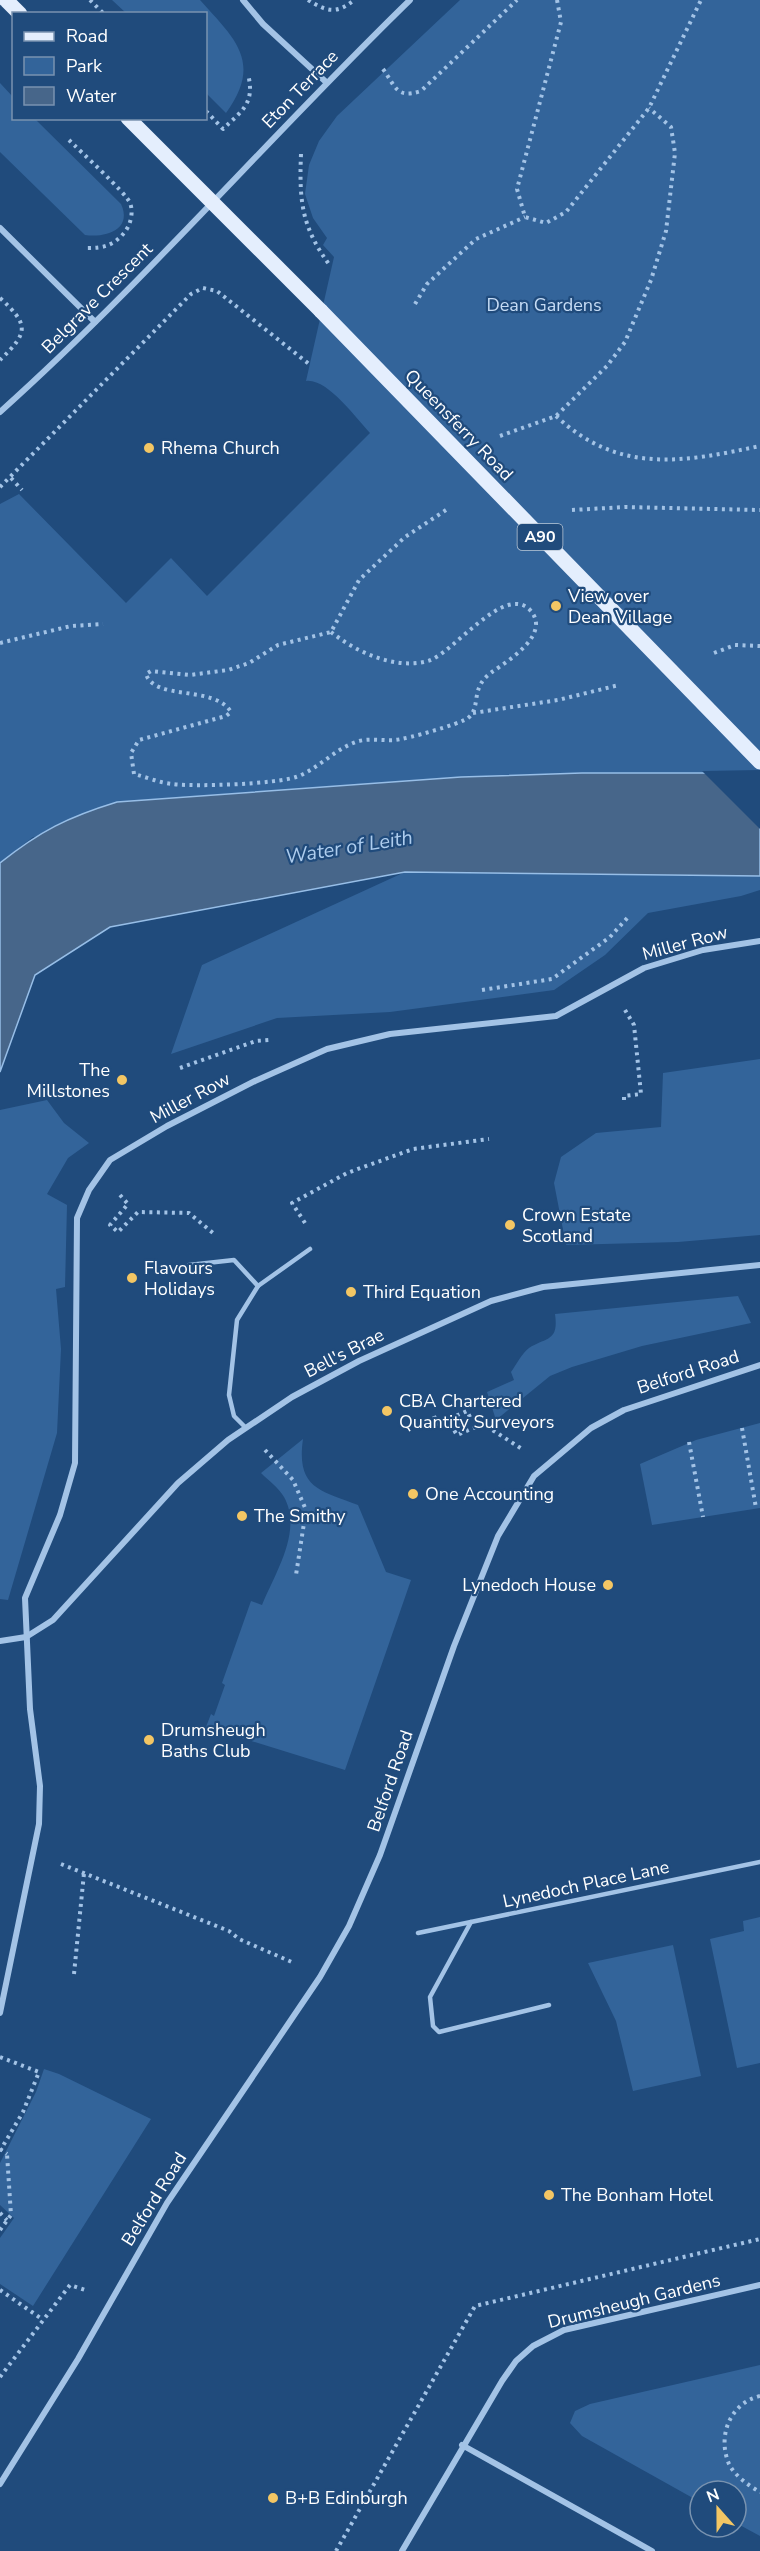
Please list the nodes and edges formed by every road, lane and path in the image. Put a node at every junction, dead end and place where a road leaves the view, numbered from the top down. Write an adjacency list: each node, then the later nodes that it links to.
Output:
1 (6, 0): 10 (main road)
2 (90, 0): 11 (path)
3 (243, 0): 14 (street)
4 (308, 0): 5 (path)
5 (354, 0)
6 (410, 0): 12 (street, Eton Terrace)
7 (518, 0): 12 (path)
8 (558, 0): 21 (path)
9 (701, 0): 15 (path)
10 (18, 12)
11 (102, 12)
12 (362, 47): 14 (street, Eton Terrace)
13 (248, 74): 16 (path)
14 (326, 82): 20 (street, Eton Terrace)
15 (649, 108): 21 (path); 31 (path)
16 (207, 112)
17 (130, 120): 20 (main road, Queensferry Road / A90)
18 (69, 140): 23 (path)
19 (300, 183): 24 (path)
20 (213, 201): 27 (street, Belgrave Crescent); 47 (main road, Queensferry Road / A90, bridge)
21 (525, 217): 26 (path)
22 (0, 228): 27 (street)
23 (87, 248)
24 (331, 267)
25 (0, 298): 28 (path)
26 (415, 304)
27 (95, 322): 30 (street, Belgrave Crescent)
28 (0, 360)
29 (309, 364): 34 (path)
30 (0, 412)
31 (556, 417): 32 (path); 33 (path)
32 (500, 436)
33 (760, 446)
34 (11, 478): 35 (path); 36 (path)
35 (0, 487)
36 (22, 490)
37 (446, 510): 41 (path)
38 (572, 510): 39 (path)
39 (760, 510)
40 (104, 624): 42 (path)
41 (331, 632): 46 (path); 46 (path)
42 (0, 643)
43 (760, 646): 44 (path)
44 (714, 653)
45 (619, 686): 46 (path)
46 (472, 713)
47 (760, 762)
48 (629, 916): 50 (path)
49 (760, 941): 52 (street, Miller Row)
50 (590, 951): 51 (path); 53 (path)
51 (596, 961)
52 (612, 986): 54 (path); 72 (street, Miller Row)
53 (482, 990)
54 (624, 1100)
55 (489, 1139): 56 (path)
56 (292, 1203)
57 (118, 1216): 58 (path)
58 (200, 1224)
59 (310, 1249): 62 (lane)
60 (189, 1265): 62 (lane)
61 (760, 1265): 65 (street, Bell's Brae)
62 (258, 1286): 65 (lane)
63 (760, 1365): 68 (street, Belford Road)
64 (434, 1416): 68 (path)
65 (245, 1427): 71 (path); 72 (street, Bell's Brae)
66 (742, 1428): 69 (path)
67 (689, 1442): 70 (path)
68 (546, 1464): 90 (street, Belford Road)
69 (756, 1508)
70 (703, 1517)
71 (296, 1575)
72 (26, 1636): 73 (street); 74 (street, Miller Row)
73 (0, 1641)
74 (33, 1852): 76 (path); 82 (street, Miller Row)
75 (760, 1862): 77 (lane, Lynedoch Place Lane)
76 (84, 1873): 79 (path); 80 (path)
77 (471, 1922): 78 (lane, Lynedoch Place Lane); 81 (lane)
78 (418, 1933)
79 (268, 1951)
80 (75, 1974)
81 (549, 2005)
82 (0, 2013)
83 (0, 2057): 84 (path)
84 (0, 2150): 86 (path, bridge)
85 (0, 2213): 86 (path)
86 (7, 2220): 87 (path)
87 (0, 2230)
88 (760, 2285): 94 (street, Drumsheugh Gardens)
89 (0, 2290): 91 (path)
90 (112, 2299): 91 (path); 95 (street, Belford Road)
91 (42, 2319): 92 (path)
92 (0, 2377)
93 (760, 2396): 96 (path)
94 (462, 2445): 97 (street, Drumsheugh Gardens); 98 (street)
95 (0, 2484)
96 (760, 2492)
97 (402, 2551)
98 (652, 2551)

